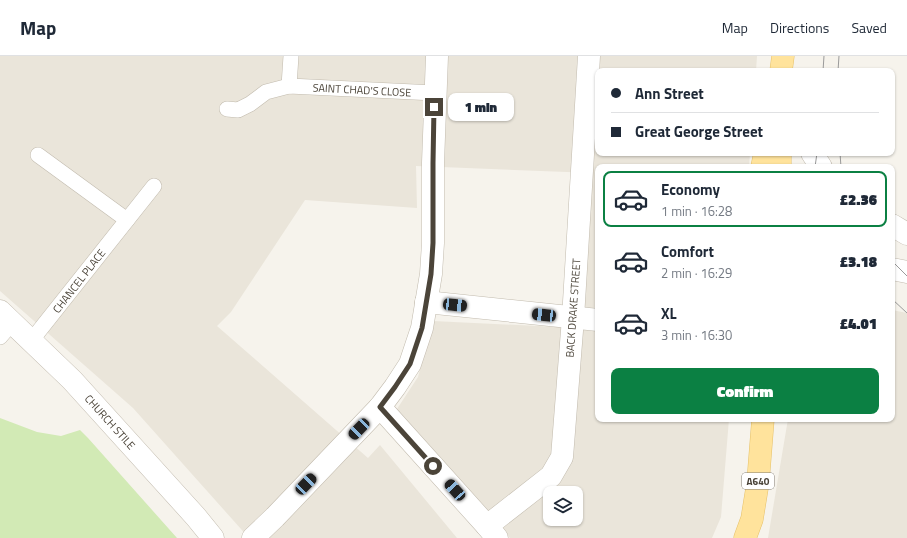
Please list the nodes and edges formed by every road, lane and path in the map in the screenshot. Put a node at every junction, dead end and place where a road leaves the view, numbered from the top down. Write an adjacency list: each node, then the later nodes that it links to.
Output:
1 (291, 56): 6 (lane)
2 (437, 56): 7 (street)
3 (590, 56): 17 (street, BACK DRAKE STREET)
4 (783, 56): 5 (main road)
5 (781, 68)
6 (289, 86): 7 (lane, SAINT CHAD'S CLOSE); 8 (lane, SAINT CHAD'S CLOSE)
7 (435, 94): 16 (street)
8 (227, 109)
9 (38, 155): 11 (lane)
10 (154, 186): 11 (lane, CHANCEL PLACE)
11 (127, 220): 20 (lane, CHANCEL PLACE)
12 (895, 227): 13 (street)
13 (907, 234)
14 (895, 270): 15 (street)
15 (907, 272)
16 (426, 302): 17 (street); 21 (street)
17 (573, 318): 18 (street); 23 (street, BACK DRAKE STREET)
18 (595, 320)
19 (4, 324): 20 (street, CHURCH STILE)
20 (31, 341): 24 (street, CHURCH STILE)
21 (380, 407): 23 (street); 25 (street)
22 (764, 422): 26 (main road, A640)
23 (492, 532)
24 (213, 538)
25 (253, 538)
26 (744, 538)

